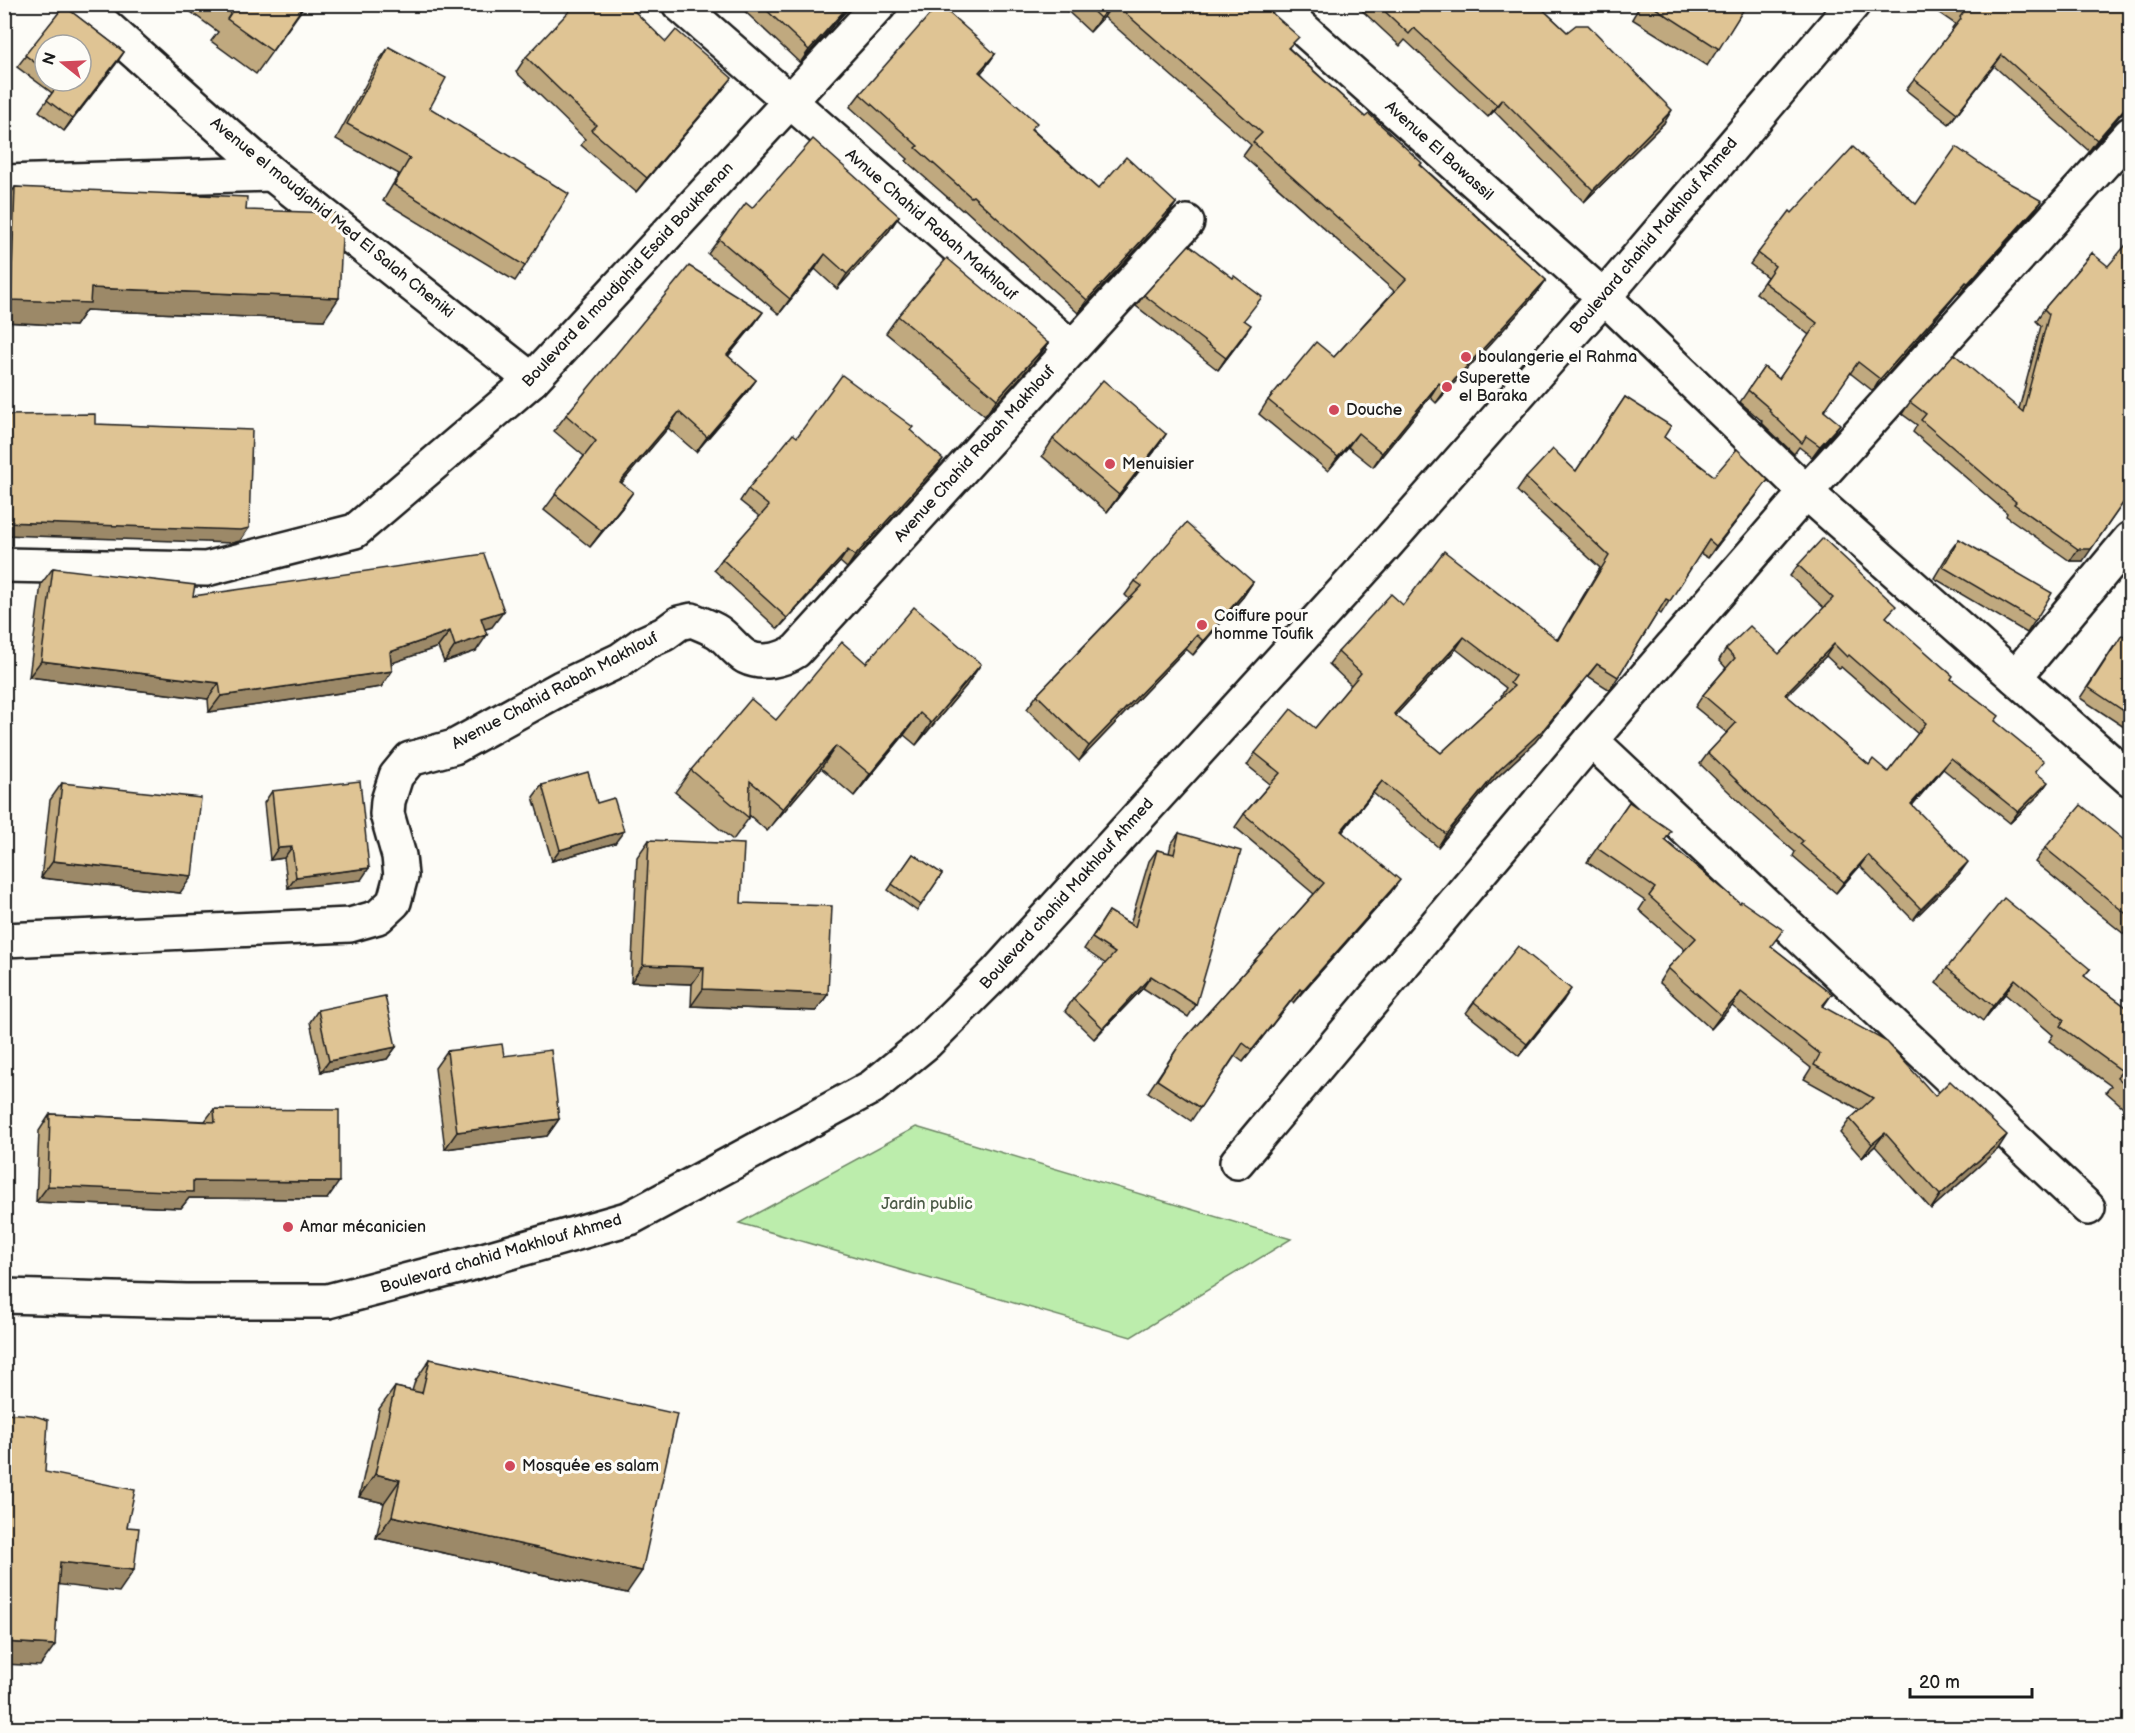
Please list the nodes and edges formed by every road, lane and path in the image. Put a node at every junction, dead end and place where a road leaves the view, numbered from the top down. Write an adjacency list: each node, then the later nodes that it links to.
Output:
1 (81, 4): 8 (street, Avenue el moudjahid Med El Salah Cheniki)
2 (679, 4): 6 (street, Avnue Chahid Rabah Makhlouf)
3 (880, 4): 6 (street, Boulevard el moudjahid Esaid Boukhenan)
4 (1275, 4): 11 (street, Avenue El Bawassil)
5 (1853, 4): 11 (street, Boulevard chahid Makhlouf Ahmed)
6 (790, 102): 12 (street, Avnue Chahid Rabah Makhlouf); 13 (street, Boulevard el moudjahid Esaid Boukhenan)
7 (2130, 134): 14 (street)
8 (272, 174): 9 (street); 13 (street, Avenue el moudjahid Med El Salah Cheniki)
9 (4, 183)
10 (1187, 222): 12 (street, Avenue Chahid Rabah Makhlouf)
11 (1604, 297): 14 (street, Avenue El Bawassil); 23 (street, Boulevard chahid Makhlouf Ahmed)
12 (1072, 348): 20 (street, Avenue Chahid Rabah Makhlouf)
13 (532, 380): 16 (street, Boulevard el moudjahid Esaid Boukhenan)
14 (1806, 492): 17 (street, Avenue El Bawassil); 18 (street)
15 (2130, 539): 17 (street)
16 (4, 565)
17 (2015, 677): 19 (street, Avenue El Bawassil)
18 (1591, 740): 21 (street); 22 (street)
19 (2130, 779)
20 (4, 940)
21 (1238, 1162)
22 (2088, 1208)
23 (4, 1296)

